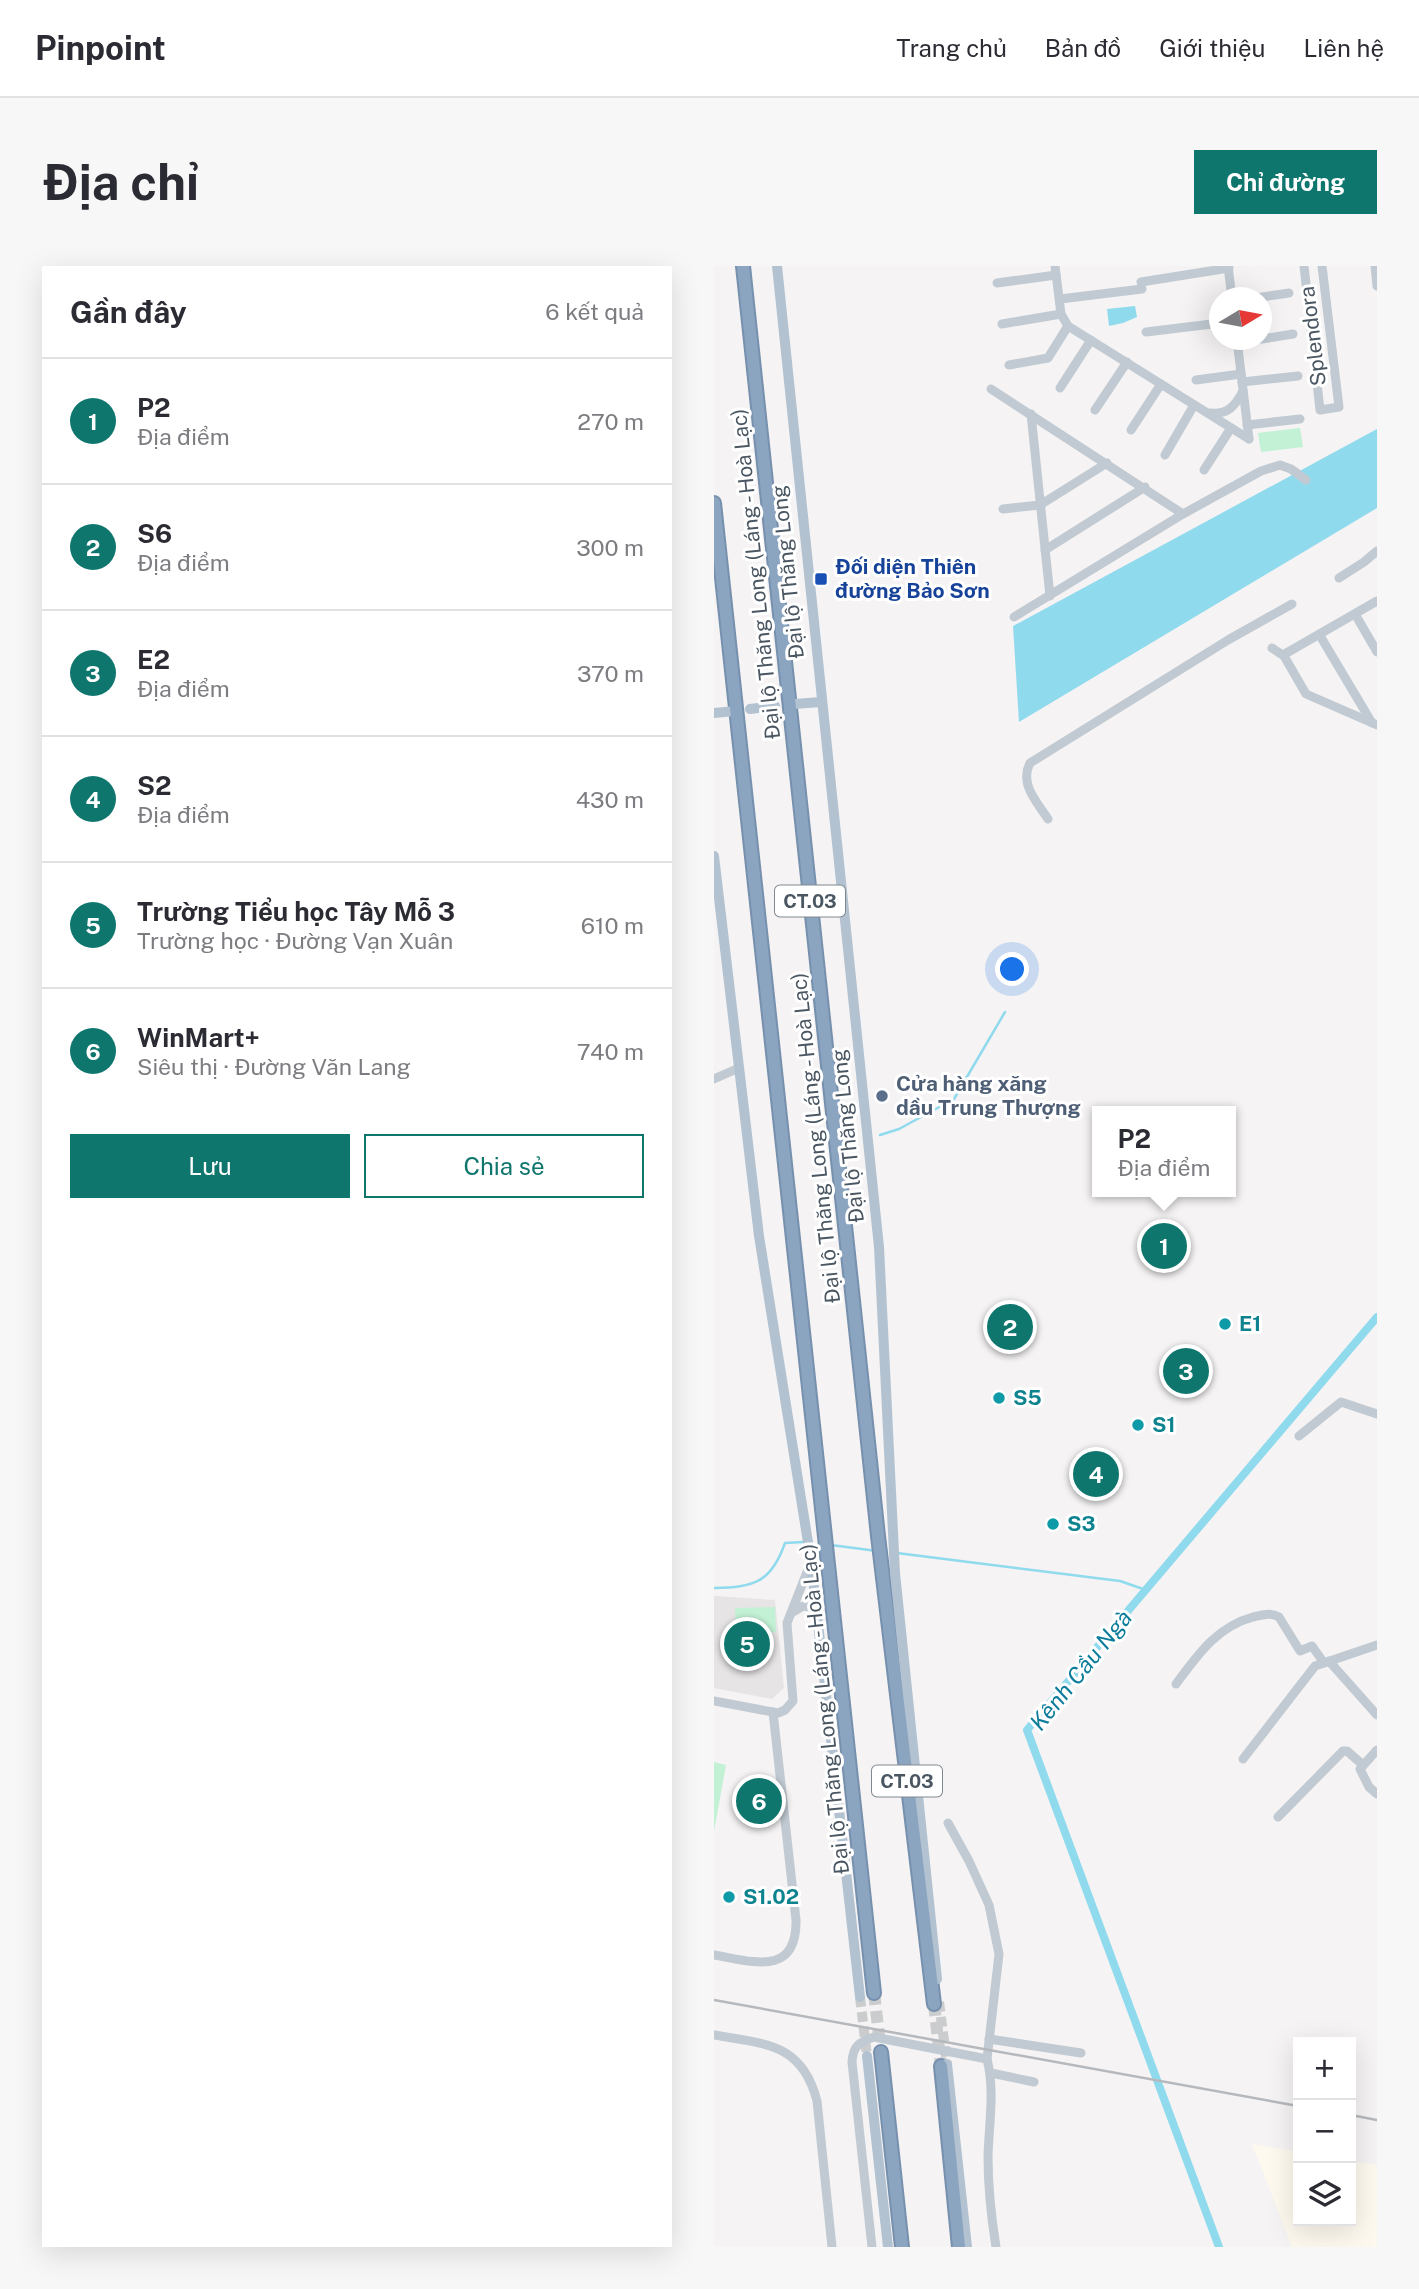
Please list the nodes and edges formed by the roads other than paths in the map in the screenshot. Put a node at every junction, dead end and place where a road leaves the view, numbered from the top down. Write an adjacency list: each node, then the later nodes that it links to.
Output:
1 (743, 266): 92 (highway, Đại lộ Thăng Long (Láng - Hoà Lạc) / CT.03)
2 (777, 266): 60 (main road, Đại lộ Thăng Long)
3 (1304, 266): 4 (street, Splendora)
4 (1322, 266)
5 (1375, 266): 8 (street)
6 (1228, 267): 11 (street); 14 (street)
7 (1056, 271): 9 (street); 14 (street)
8 (1377, 278): 10 (street)
9 (997, 283)
10 (1377, 286)
11 (1231, 287)
12 (1289, 293): 13 (street)
13 (1272, 296)
14 (1060, 299): 15 (street)
15 (1061, 314): 16 (street); 18 (street)
16 (1002, 324)
17 (1209, 324): 19 (street)
18 (1069, 326): 22 (street); 25 (street)
19 (1146, 332)
20 (1293, 334): 21 (street)
21 (1272, 337)
22 (1091, 340): 24 (street); 30 (street)
23 (1238, 350): 28 (street)
24 (1127, 362): 29 (street); 33 (street)
25 (1009, 365)
26 (1298, 376): 28 (street)
27 (1196, 380): 28 (street)
28 (1242, 383): 32 (street); 36 (street)
29 (1161, 384): 32 (street); 38 (street)
30 (1060, 388)
31 (991, 390): 34 (street)
32 (1198, 407): 37 (street); 39 (street)
33 (1095, 410)
34 (1031, 415): 40 (street); 45 (street)
35 (1300, 419): 36 (street)
36 (1247, 425): 37 (street)
37 (1231, 428): 41 (street)
38 (1131, 430)
39 (1164, 455)
40 (1107, 463): 43 (street); 45 (street)
41 (1204, 470)
42 (1306, 480): 47 (street)
43 (1145, 488): 47 (street); 48 (street)
44 (714, 503): 90 (highway, Đại lộ Thăng Long (Láng - Hoà Lạc) / CT.03)
45 (1040, 505): 46 (street); 48 (street)
46 (1003, 509)
47 (1183, 514): 51 (street)
48 (1045, 550): 51 (street)
49 (1376, 558): 50 (street)
50 (1339, 578)
51 (1050, 596): 55 (street)
52 (1377, 601): 54 (street)
53 (1292, 604): 67 (street)
54 (1354, 614): 56 (street); 58 (street)
55 (1014, 617)
56 (1319, 634): 59 (street); 66 (street)
57 (1272, 648): 59 (street)
58 (1377, 652)
59 (1283, 655): 66 (street)
60 (821, 702): 61 (main road); 92 (main road, Đại lộ Thăng Long)
61 (794, 704)
62 (775, 706): 63 (main road)
63 (750, 709)
64 (734, 710): 65 (main road)
65 (714, 713)
66 (1375, 724)
67 (1048, 819)
68 (714, 856): 69 (main road)
69 (717, 890): 70 (main road)
70 (739, 1068): 71 (street); 74 (main road)
71 (714, 1079)
72 (1377, 1415): 73 (street)
73 (1299, 1436)
74 (811, 1560): 75 (main road); 76 (street)
75 (817, 1608): 76 (street); 91 (main road)
76 (789, 1615): 81 (street)
77 (1377, 1645): 78 (street)
78 (1327, 1662): 79 (street); 82 (street); 84 (street)
79 (1176, 1684)
80 (714, 1701): 81 (street)
81 (773, 1712): 89 (street)
82 (1377, 1715)
83 (1377, 1750): 85 (street)
84 (1243, 1759)
85 (1363, 1765): 86 (street); 87 (street)
86 (1377, 1794)
87 (1278, 1817)
88 (948, 1823): 94 (street)
89 (714, 1955)
90 (874, 1993)
91 (860, 1997)
92 (937, 2003)
93 (714, 2035): 102 (street)
94 (989, 2039): 96 (street); 98 (street)
95 (880, 2052): 105 (highway)
96 (1081, 2053)
97 (867, 2056): 104 (main road)
98 (987, 2059): 100 (street); 103 (street)
99 (944, 2065): 106 (highway); 107 (main road)
100 (991, 2073): 101 (street); 108 (street)
101 (1034, 2082)
102 (832, 2247)
103 (872, 2247)
104 (888, 2247)
105 (902, 2247)
106 (959, 2247)
107 (967, 2247)
108 (996, 2247)

